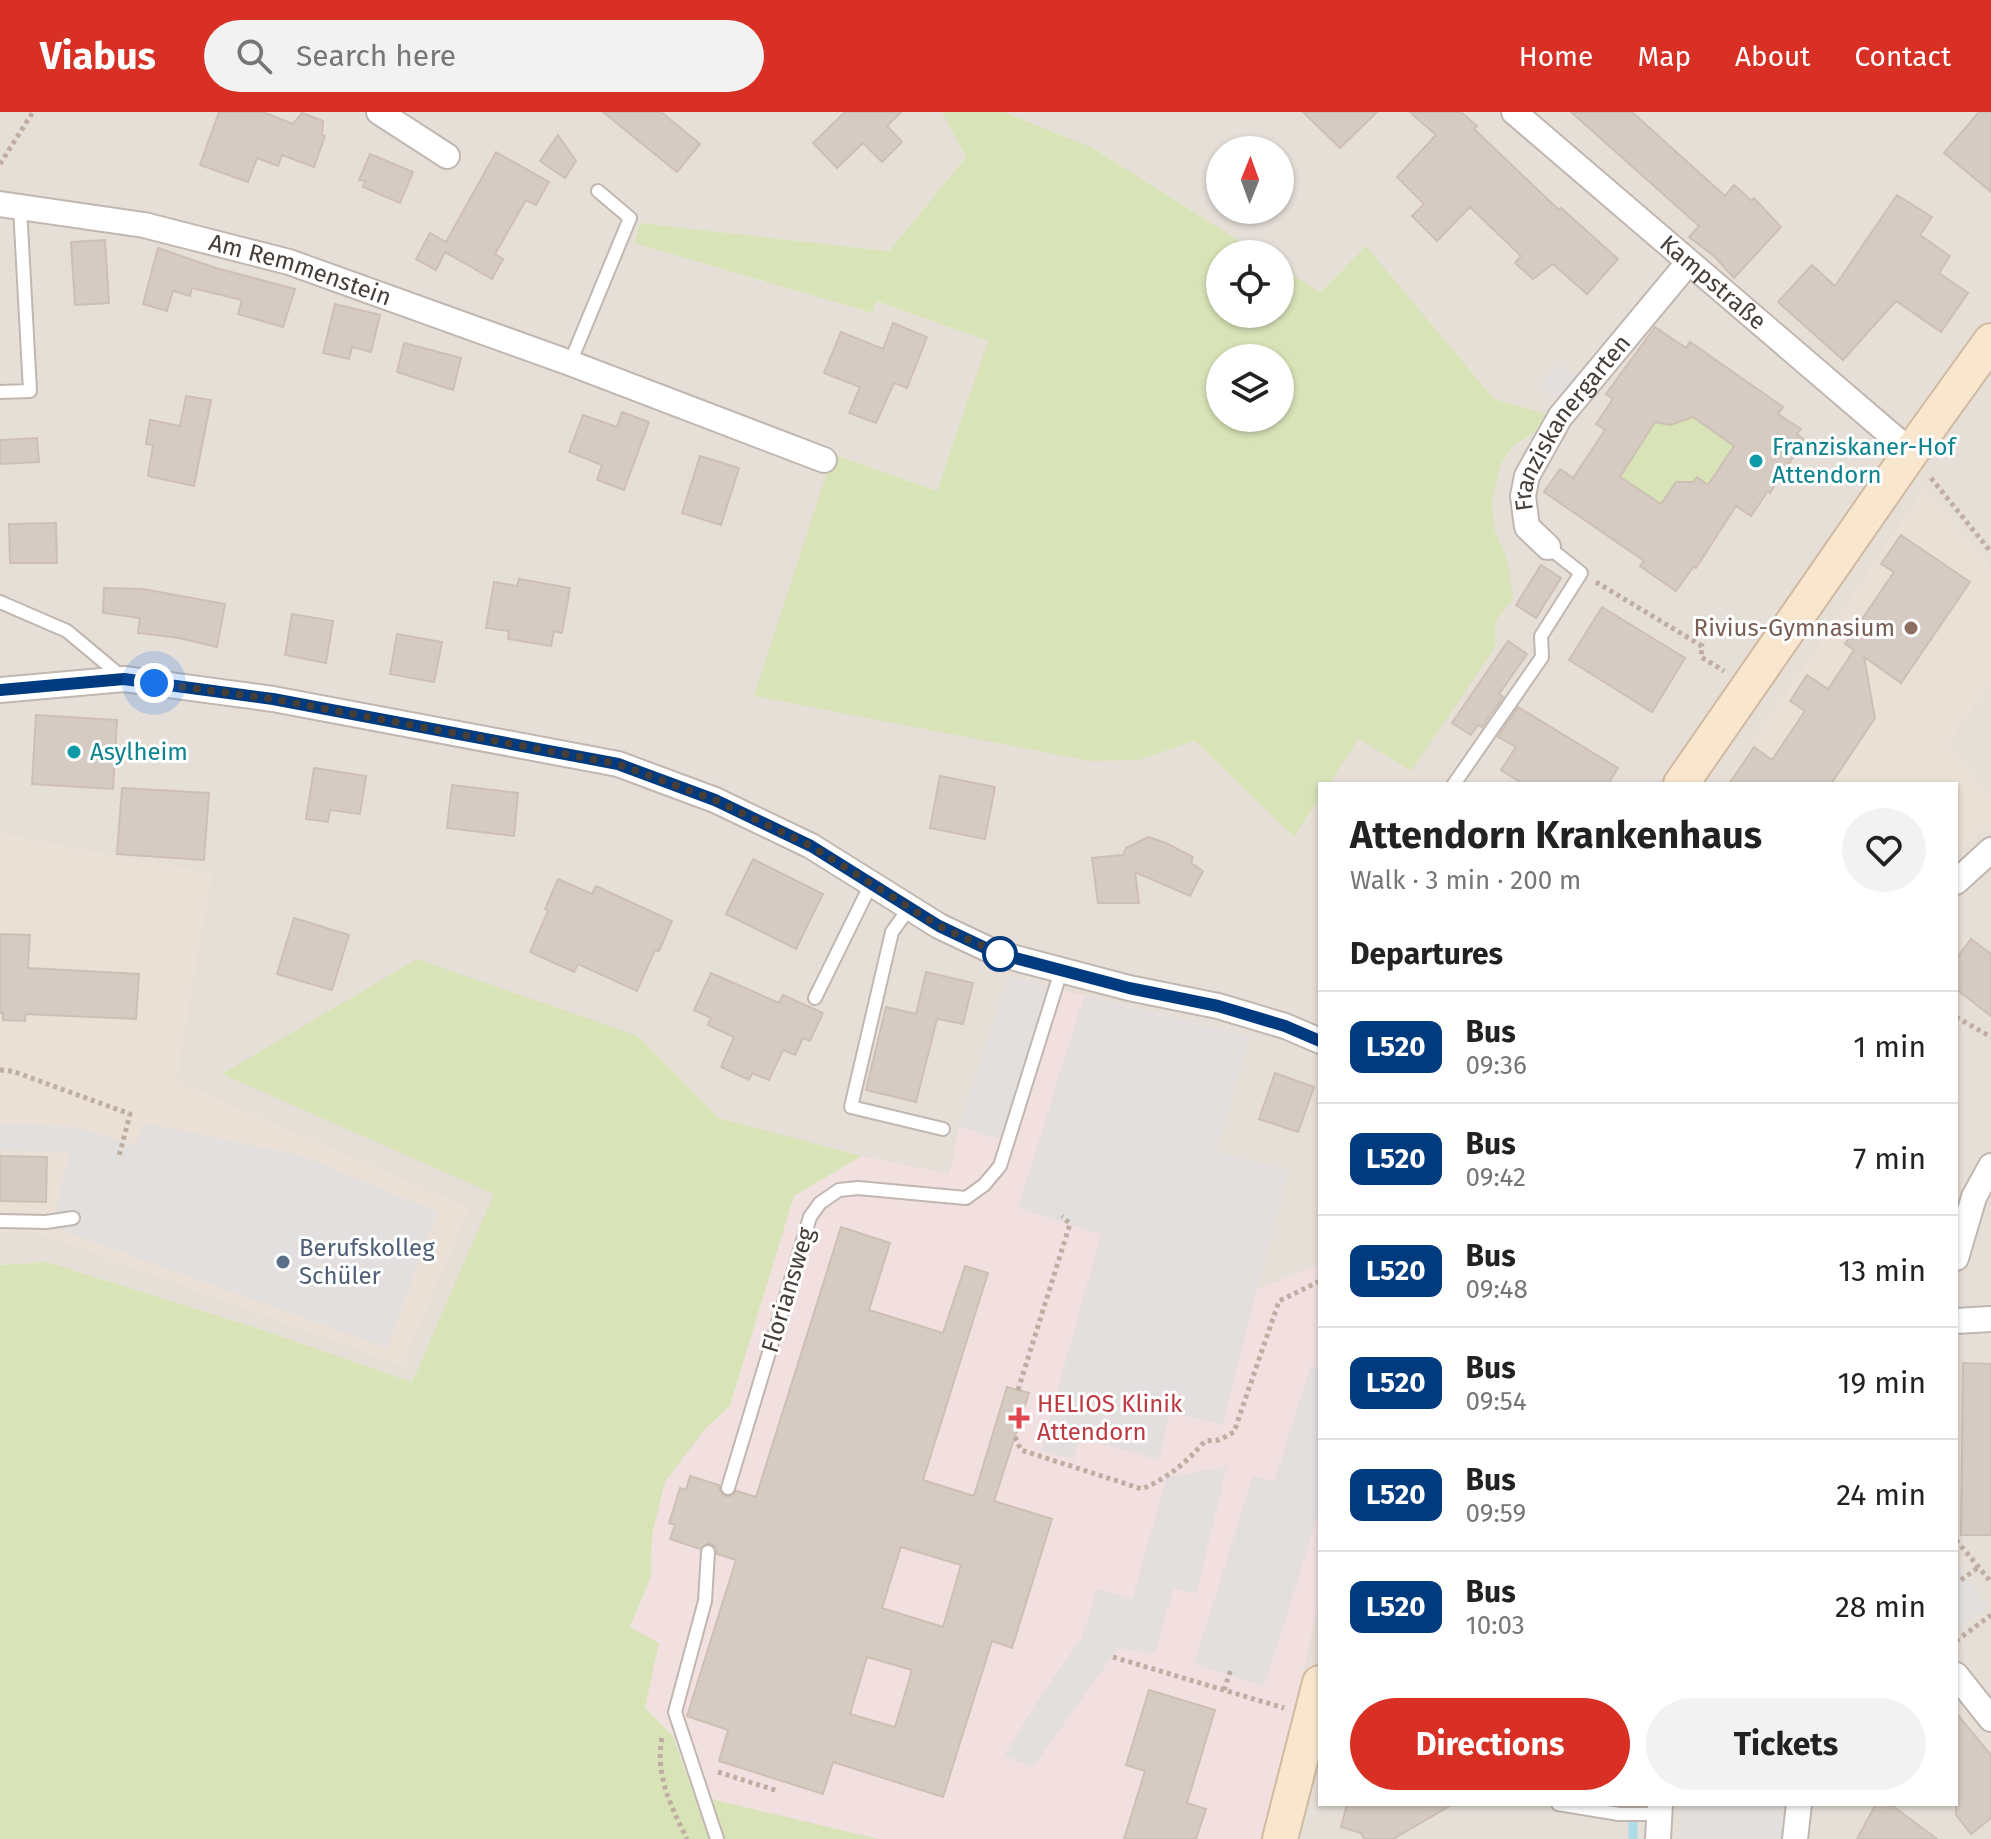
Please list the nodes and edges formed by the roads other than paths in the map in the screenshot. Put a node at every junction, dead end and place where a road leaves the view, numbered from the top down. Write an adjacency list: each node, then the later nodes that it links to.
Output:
1 (379, 112): 3 (street)
2 (1514, 112): 6 (street, Kampstraße)
3 (447, 156)
4 (598, 191): 8 (lane)
5 (10, 206): 8 (street, Am Remmenstein); 9 (lane, Am Remmenstein)
6 (1688, 263): 10 (street, Kampstraße); 12 (street, Franziskanergarten)
7 (1991, 341): 10 (main road)
8 (570, 363): 11 (street, Am Remmenstein)
9 (0, 392)
10 (1911, 452): 17 (main road)
11 (824, 460)
12 (1548, 547): 16 (lane, Franziskanergarten)
13 (0, 602): 14 (lane)
14 (124, 679): 15 (street); 20 (street)
15 (0, 690)
16 (1455, 782)
17 (1682, 782)
18 (1991, 850): 19 (street)
19 (1958, 880)
20 (871, 884): 21 (street); 23 (lane)
21 (910, 907): 22 (street); 25 (lane)
22 (1061, 971): 24 (street); 32 (lane, Floriansweg)
23 (815, 998)
24 (1318, 1040)
25 (943, 1129)
26 (1991, 1166): 29 (street)
27 (73, 1218): 28 (lane)
28 (0, 1221)
29 (1958, 1251)
30 (1991, 1319): 31 (street)
31 (1958, 1321)
32 (728, 1488)
33 (708, 1552): 40 (lane)
34 (1958, 1678): 36 (street)
35 (1318, 1691): 41 (main road)
36 (1991, 1719)
37 (1570, 1806): 39 (lane)
38 (1799, 1806): 43 (street)
39 (1657, 1810): 42 (street)
40 (717, 1839)
41 (1280, 1839)
42 (1658, 1839)
43 (1795, 1839)

